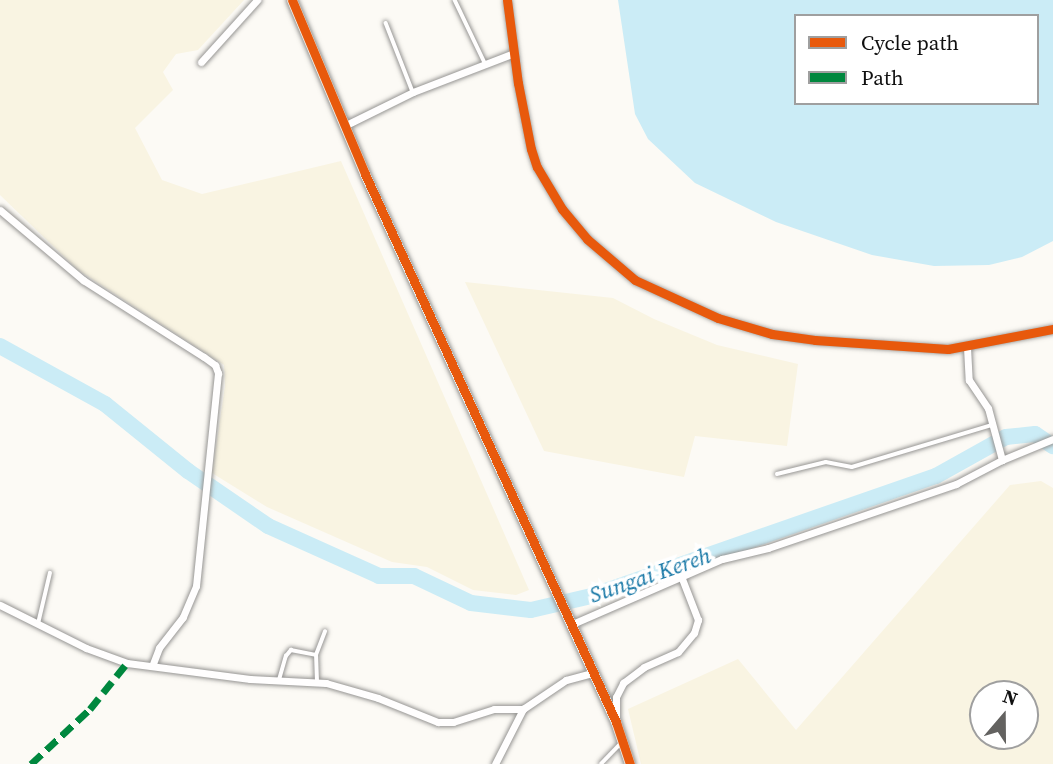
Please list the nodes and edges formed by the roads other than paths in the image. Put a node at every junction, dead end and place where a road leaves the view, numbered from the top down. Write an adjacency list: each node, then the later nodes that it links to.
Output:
1 (257, 0): 7 (street)
2 (292, 0): 10 (street)
3 (455, 0): 8 (lane)
4 (507, 0): 6 (street)
5 (386, 23): 9 (lane)
6 (514, 53): 8 (street); 13 (street)
7 (201, 62)
8 (485, 63): 9 (street)
9 (413, 92): 10 (street)
10 (346, 125): 21 (street)
11 (0, 210): 25 (street)
12 (1053, 330): 13 (street)
13 (967, 347): 14 (street)
14 (995, 425): 16 (street); 17 (lane)
15 (1053, 439): 16 (street)
16 (1002, 460): 19 (street)
17 (777, 474)
18 (50, 573): 22 (lane)
19 (681, 576): 21 (street); 30 (street)
20 (0, 605): 22 (street)
21 (570, 625): 26 (street)
22 (37, 626): 25 (street)
23 (325, 632): 24 (lane)
24 (316, 655): 27 (lane); 28 (lane)
25 (152, 666): 27 (street)
26 (593, 673): 29 (street); 30 (street)
27 (279, 682): 28 (street)
28 (317, 682): 29 (street)
29 (523, 709): 32 (street)
30 (616, 722): 31 (street)
31 (623, 740): 33 (lane); 34 (street)
32 (495, 764)
33 (601, 764)
34 (630, 764)

